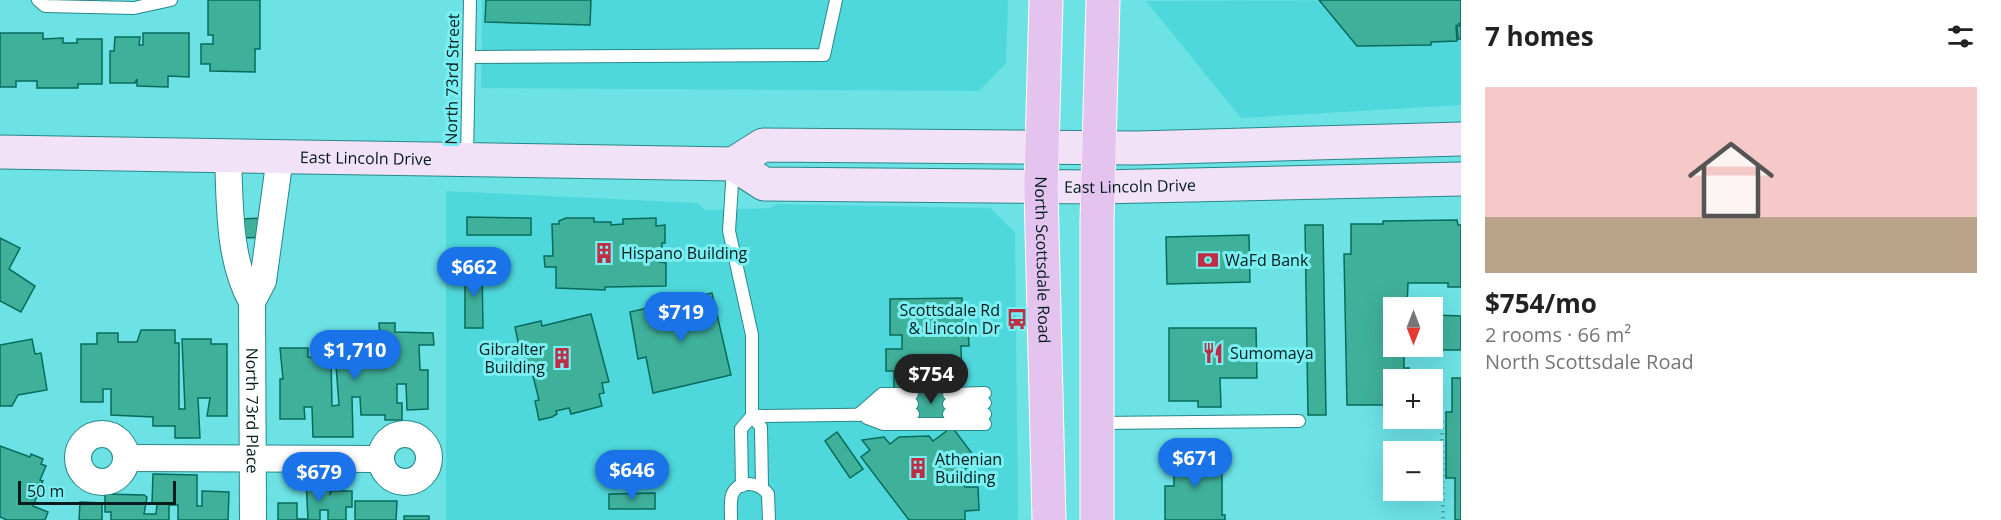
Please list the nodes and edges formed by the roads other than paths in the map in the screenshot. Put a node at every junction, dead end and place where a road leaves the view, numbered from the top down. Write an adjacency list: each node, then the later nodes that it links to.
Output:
1 (38, 0): 2 (lane)
2 (171, 0)
3 (470, 0): 7 (lane, North 73rd Street)
4 (836, 0): 7 (lane)
5 (1046, 0): 9 (main road, North Scottsdale Road)
6 (1103, 0): 10 (main road)
7 (469, 57): 14 (lane, North 73rd Street)
8 (1461, 139): 10 (main road)
9 (1042, 147): 10 (main road); 15 (main road); 17 (main road, North Scottsdale Road)
10 (1099, 147): 18 (main road)
11 (0, 152): 12 (main road, East Lincoln Drive)
12 (228, 156): 13 (main road, East Lincoln Drive); 19 (street, North 73rd Place)
13 (280, 157): 14 (main road, East Lincoln Drive); 19 (street, North 73rd Place)
14 (467, 159): 15 (main road, East Lincoln Drive)
15 (733, 164): 17 (main road, East Lincoln Drive); 22 (lane)
16 (1461, 179): 18 (main road, East Lincoln Drive)
17 (1041, 187): 18 (main road, East Lincoln Drive); 33 (main road, North Scottsdale Road)
18 (1098, 187): 24 (main road)
19 (252, 302): 26 (street, North 73rd Place)
20 (985, 409): 20 (lane); 21 (lane)
21 (858, 415): 21 (lane); 22 (lane)
22 (752, 416): 28 (lane); 29 (lane)
23 (1299, 421): 24 (lane)
24 (1097, 423): 34 (main road)
25 (126, 458): 26 (street)
26 (252, 459): 27 (street); 30 (street, North 73rd Place)
27 (381, 459)
28 (742, 486): 29 (lane); 31 (lane)
29 (762, 487): 32 (lane)
30 (253, 520)
31 (731, 520)
32 (769, 520)
33 (1049, 520)
34 (1097, 520)

